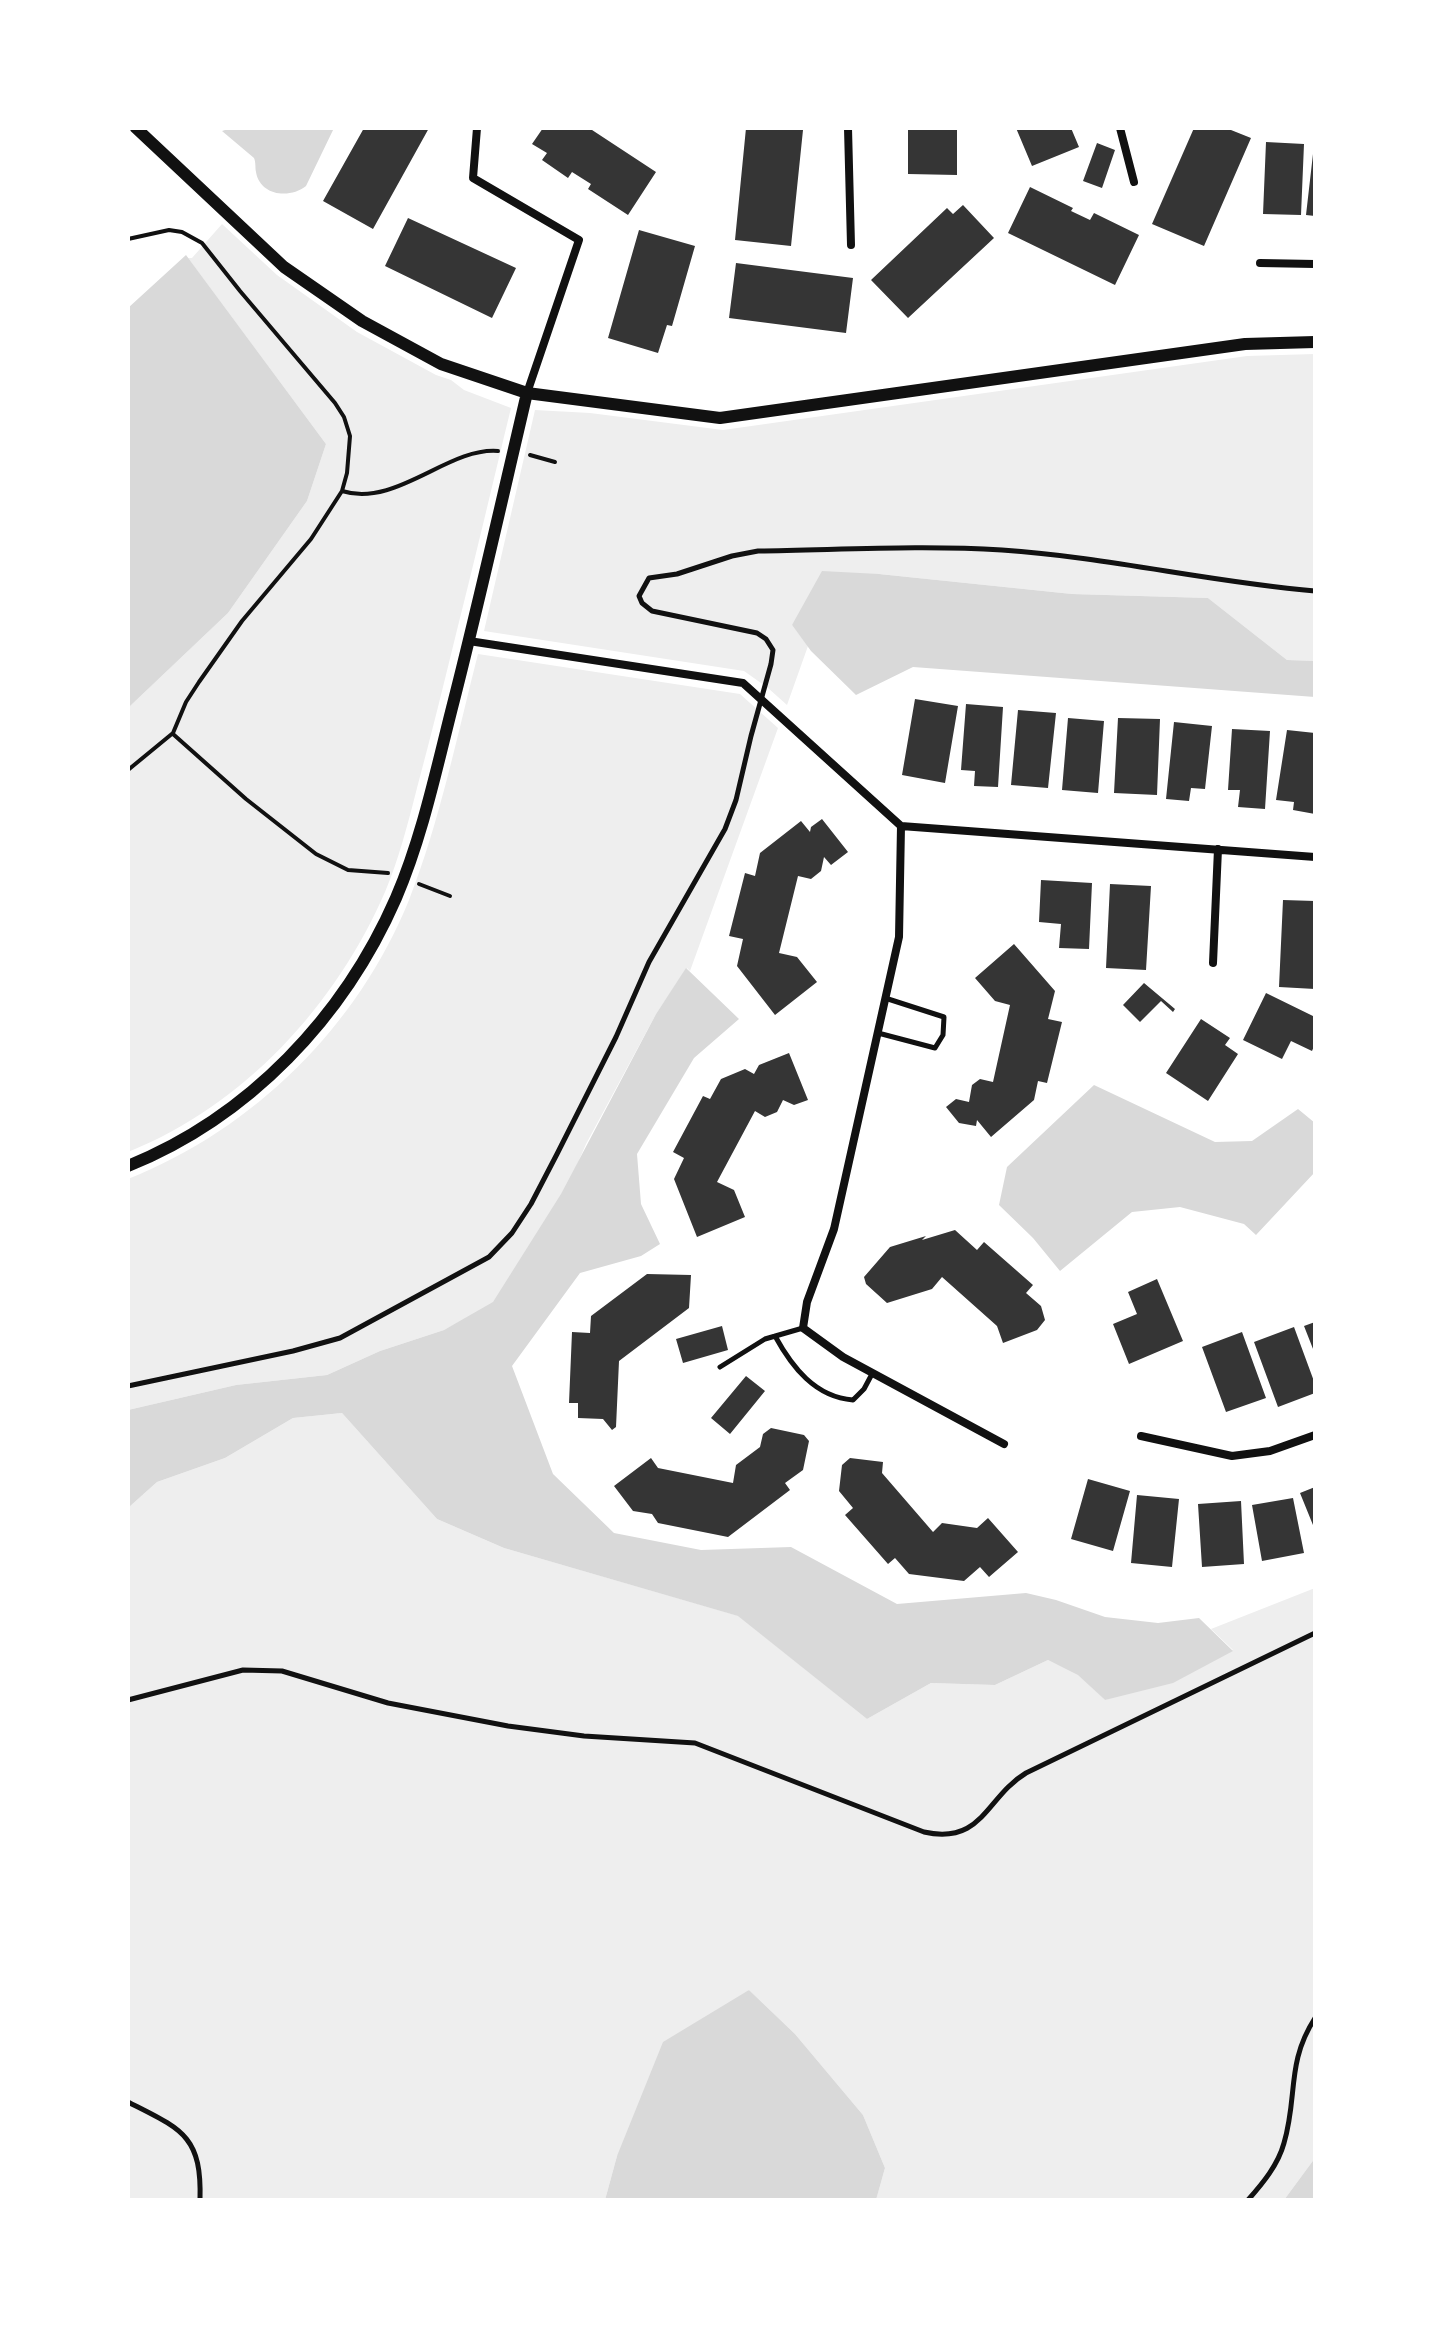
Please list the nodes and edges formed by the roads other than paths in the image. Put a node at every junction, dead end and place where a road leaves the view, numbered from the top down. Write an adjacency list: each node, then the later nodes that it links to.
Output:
1 (136, 128): 10 (street)
2 (477, 128): 10 (street)
3 (848, 128): 6 (street)
4 (1120, 128): 5 (street)
5 (1134, 182)
6 (851, 245)
7 (1260, 263): 8 (street)
8 (1315, 264)
9 (1315, 342): 10 (street)
10 (527, 393): 12 (street)
11 (1315, 591): 13 (lane)
12 (469, 641): 13 (street); 20 (street)
13 (761, 697): 14 (street); 25 (lane)
14 (901, 826): 15 (street); 18 (street)
15 (1218, 849): 16 (street); 17 (street)
16 (1315, 857)
17 (1213, 963)
18 (885, 998): 19 (street); 19 (lane)
19 (878, 1033): 21 (street)
20 (128, 1166)
21 (803, 1328): 22 (lane); 24 (street)
22 (775, 1336): 23 (lane); 24 (lane)
23 (720, 1367)
24 (873, 1373): 28 (street)
25 (128, 1386)
26 (1315, 1435): 27 (street)
27 (1141, 1436)
28 (1004, 1444)
29 (1315, 1633): 30 (lane)
30 (128, 1700)
31 (1315, 2018): 34 (lane)
32 (128, 2102): 33 (lane)
33 (200, 2200)
34 (1248, 2200)

